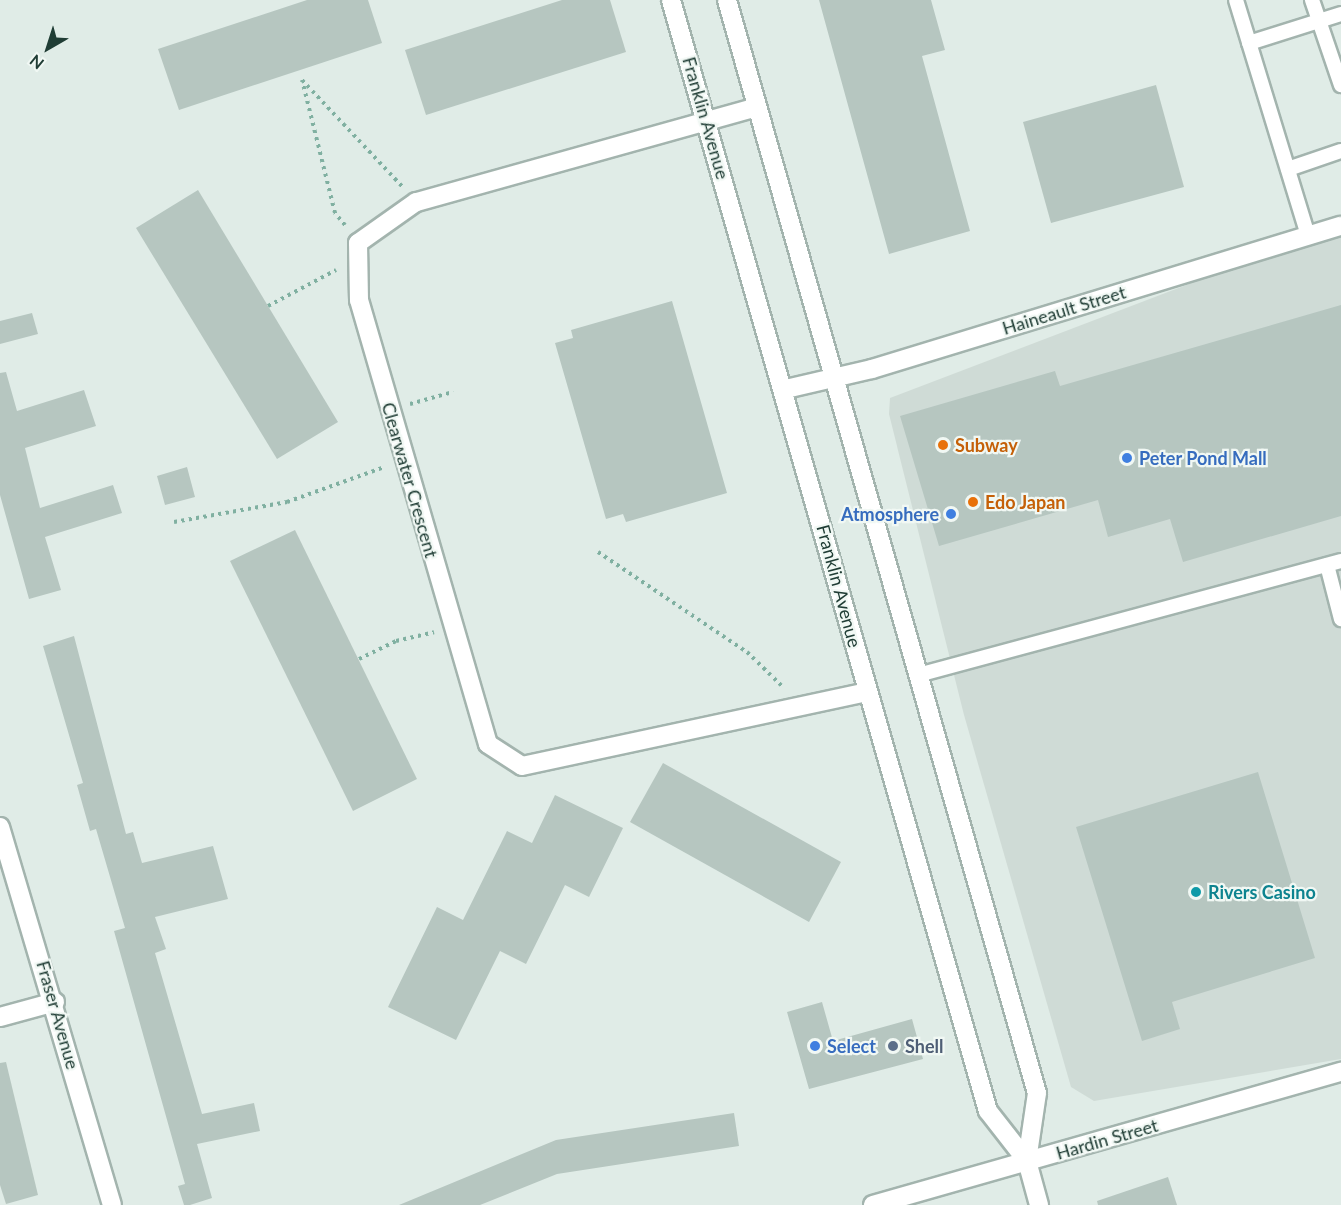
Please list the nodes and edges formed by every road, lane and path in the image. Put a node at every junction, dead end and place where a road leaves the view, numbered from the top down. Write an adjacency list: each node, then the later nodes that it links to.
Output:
1 (671, 0): 10 (main road, Franklin Avenue)
2 (727, 0): 9 (main road, Franklin Avenue)
3 (1236, 0): 7 (lane)
4 (1312, 0): 6 (lane)
5 (1341, 14): 6 (lane)
6 (1319, 21): 7 (lane); 8 (lane)
7 (1249, 43): 12 (lane)
8 (1341, 85)
9 (757, 107): 10 (main road); 18 (main road, Franklin Avenue)
10 (707, 120): 13 (main road); 19 (main road, Franklin Avenue)
11 (1341, 151): 12 (lane)
12 (1288, 169): 15 (lane)
13 (417, 202): 16 (main road); 16 (path)
14 (1341, 226): 15 (main road, Haineault Street)
15 (1308, 235): 18 (main road, Haineault Street)
16 (358, 251): 17 (path); 21 (main road, Clearwater Crescent)
17 (268, 306)
18 (836, 379): 19 (main road, Haineault Street); 30 (main road, Franklin Avenue)
19 (786, 389): 31 (main road, Franklin Avenue)
20 (453, 392): 21 (path)
21 (390, 409): 22 (main road, Clearwater Crescent)
22 (404, 460): 23 (path); 28 (main road, Clearwater Crescent)
23 (174, 522)
24 (598, 552): 32 (path)
25 (1341, 561): 26 (lane)
26 (1327, 565): 27 (lane); 30 (lane)
27 (1341, 619)
28 (452, 628): 29 (path); 32 (main road, Clearwater Crescent)
29 (359, 659)
30 (918, 675): 37 (main road, Franklin Avenue)
31 (867, 692): 32 (main road, Clearwater Crescent); 37 (main road, Franklin Avenue)
32 (803, 706)
33 (0, 827): 34 (main road, Fraser Avenue)
34 (55, 1002): 35 (main road); 38 (main road, Fraser Avenue)
35 (0, 1017)
36 (1341, 1072): 37 (main road, Hardin Street)
37 (1027, 1161): 39 (main road, Hardin Street); 40 (main road, Franklin Avenue)
38 (112, 1205)
39 (873, 1205)
40 (1039, 1205)

